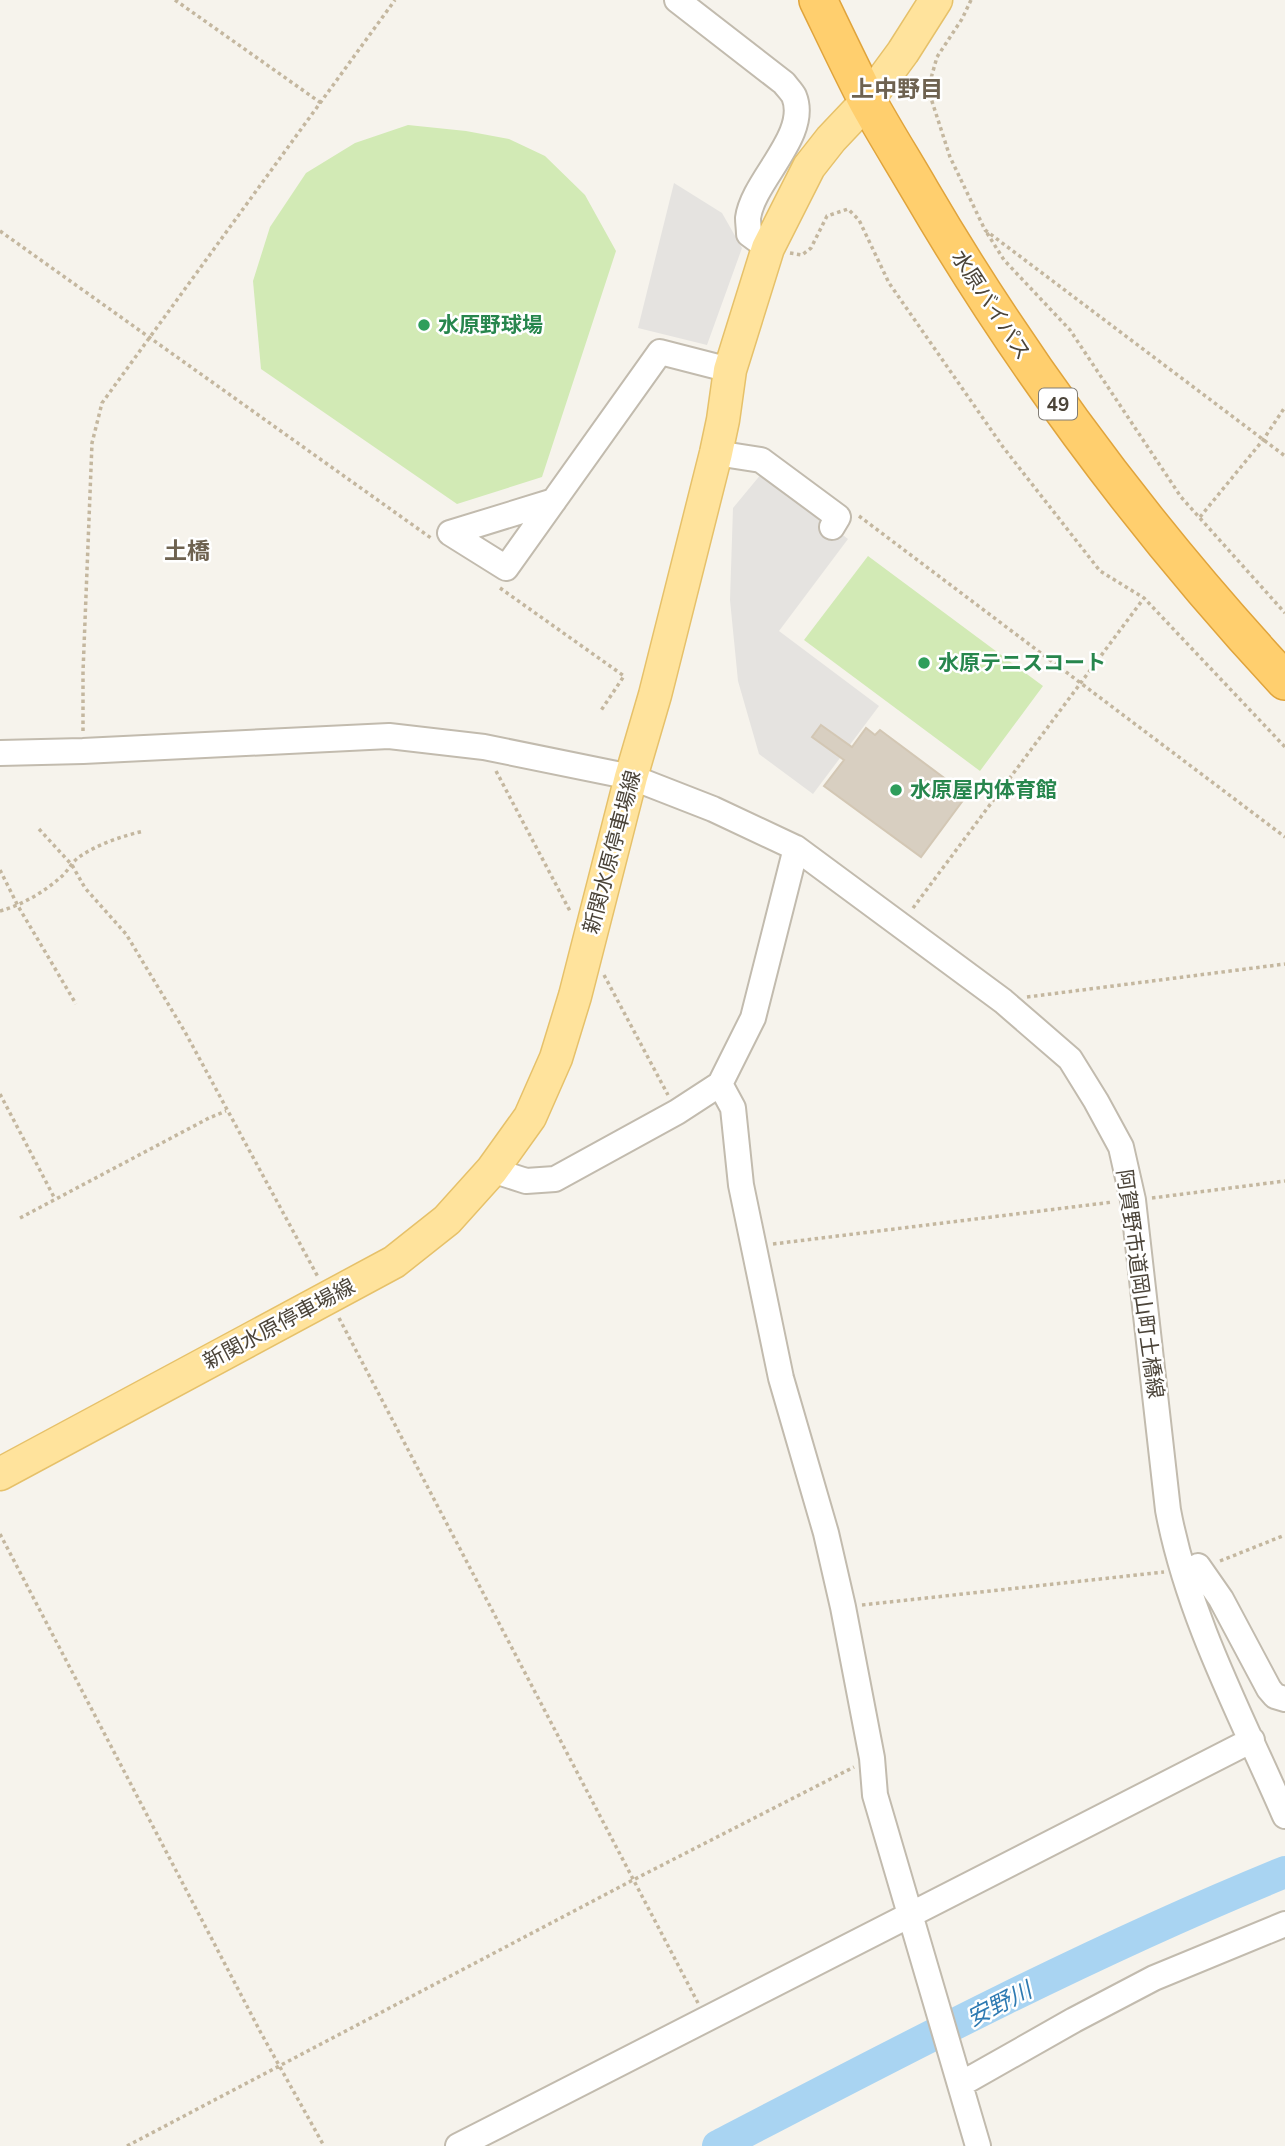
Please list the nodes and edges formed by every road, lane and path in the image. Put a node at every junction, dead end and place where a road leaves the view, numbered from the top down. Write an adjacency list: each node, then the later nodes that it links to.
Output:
1 (175, 0): 8 (path)
2 (395, 0): 8 (path)
3 (677, 0): 11 (street)
4 (818, 0): 7 (highway, 水原バイパス / 49)
5 (936, 0): 7 (main road, 新関水原停車場線)
6 (971, 0): 9 (path)
7 (867, 101): 11 (main road, 新関水原停車場線); 26 (highway, 水原バイパス / 49)
8 (321, 103): 12 (path)
9 (985, 230): 15 (path); 20 (path)
10 (0, 231): 12 (path)
11 (768, 248): 13 (main road, 新関水原停車場線); 24 (path)
12 (151, 338): 22 (path); 30 (path)
13 (730, 370): 16 (main road, 新関水原停車場線); 18 (street)
14 (1285, 407): 15 (path)
15 (1263, 440): 17 (path); 20 (path)
16 (716, 453): 21 (street); 32 (main road, 新関水原停車場線)
17 (1285, 456)
18 (554, 501)
19 (859, 516): 27 (path)
20 (1200, 517): 25 (path)
21 (832, 527)
22 (432, 539)
23 (500, 587): 28 (path)
24 (1144, 598): 27 (path); 29 (path)
25 (1285, 613)
26 (1285, 681)
27 (1081, 682): 35 (path); 41 (path)
28 (600, 712)
29 (1285, 747)
30 (83, 751): 31 (street, 阿賀野市道岡山町土橋線); 32 (street, 阿賀野市道岡山町土橋線)
31 (0, 752)
32 (631, 777): 36 (street, 阿賀野市道岡山町土橋線); 48 (main road, 新関水原停車場線)
33 (39, 829): 37 (path)
34 (144, 831): 37 (path)
35 (1285, 837)
36 (796, 848): 41 (street, 阿賀野市道岡山町土橋線); 45 (street)
37 (72, 866): 39 (path); 47 (path)
38 (0, 870): 39 (path)
39 (18, 906): 40 (path); 44 (path)
40 (0, 911)
41 (901, 924): 43 (street, 阿賀野市道岡山町土橋線)
42 (1285, 964): 43 (path)
43 (1003, 1001): 51 (street, 阿賀野市道岡山町土橋線)
44 (76, 1004)
45 (720, 1084): 48 (street); 53 (street)
46 (0, 1094): 50 (path)
47 (226, 1111): 50 (path); 54 (path)
48 (492, 1170): 54 (main road, 新関水原停車場線)
49 (1285, 1181): 51 (path)
50 (55, 1199): 52 (path)
51 (1133, 1200): 53 (path); 58 (street, 阿賀野市道岡山町土橋線)
52 (20, 1218)
53 (754, 1246): 59 (street)
54 (329, 1298): 55 (main road, 新関水原停車場線); 64 (path)
55 (0, 1474)
56 (0, 1534): 68 (path)
57 (1285, 1535): 58 (path)
58 (1190, 1568): 59 (path); 60 (street); 61 (street, 阿賀野市道岡山町土橋線)
59 (843, 1607): 62 (street)
60 (1285, 1699)
61 (1256, 1750): 63 (street, 阿賀野市道岡山町土橋線); 65 (street)
62 (872, 1758): 64 (path); 65 (street)
63 (1285, 1816)
64 (633, 1880): 67 (path); 68 (path)
65 (910, 1919): 67 (street); 69 (street)
66 (1285, 1924): 69 (street)
67 (707, 2020): 72 (street)
68 (281, 2066): 70 (path); 71 (path)
69 (959, 2078): 73 (street)
70 (127, 2146)
71 (324, 2146)
72 (458, 2146)
73 (978, 2146)

